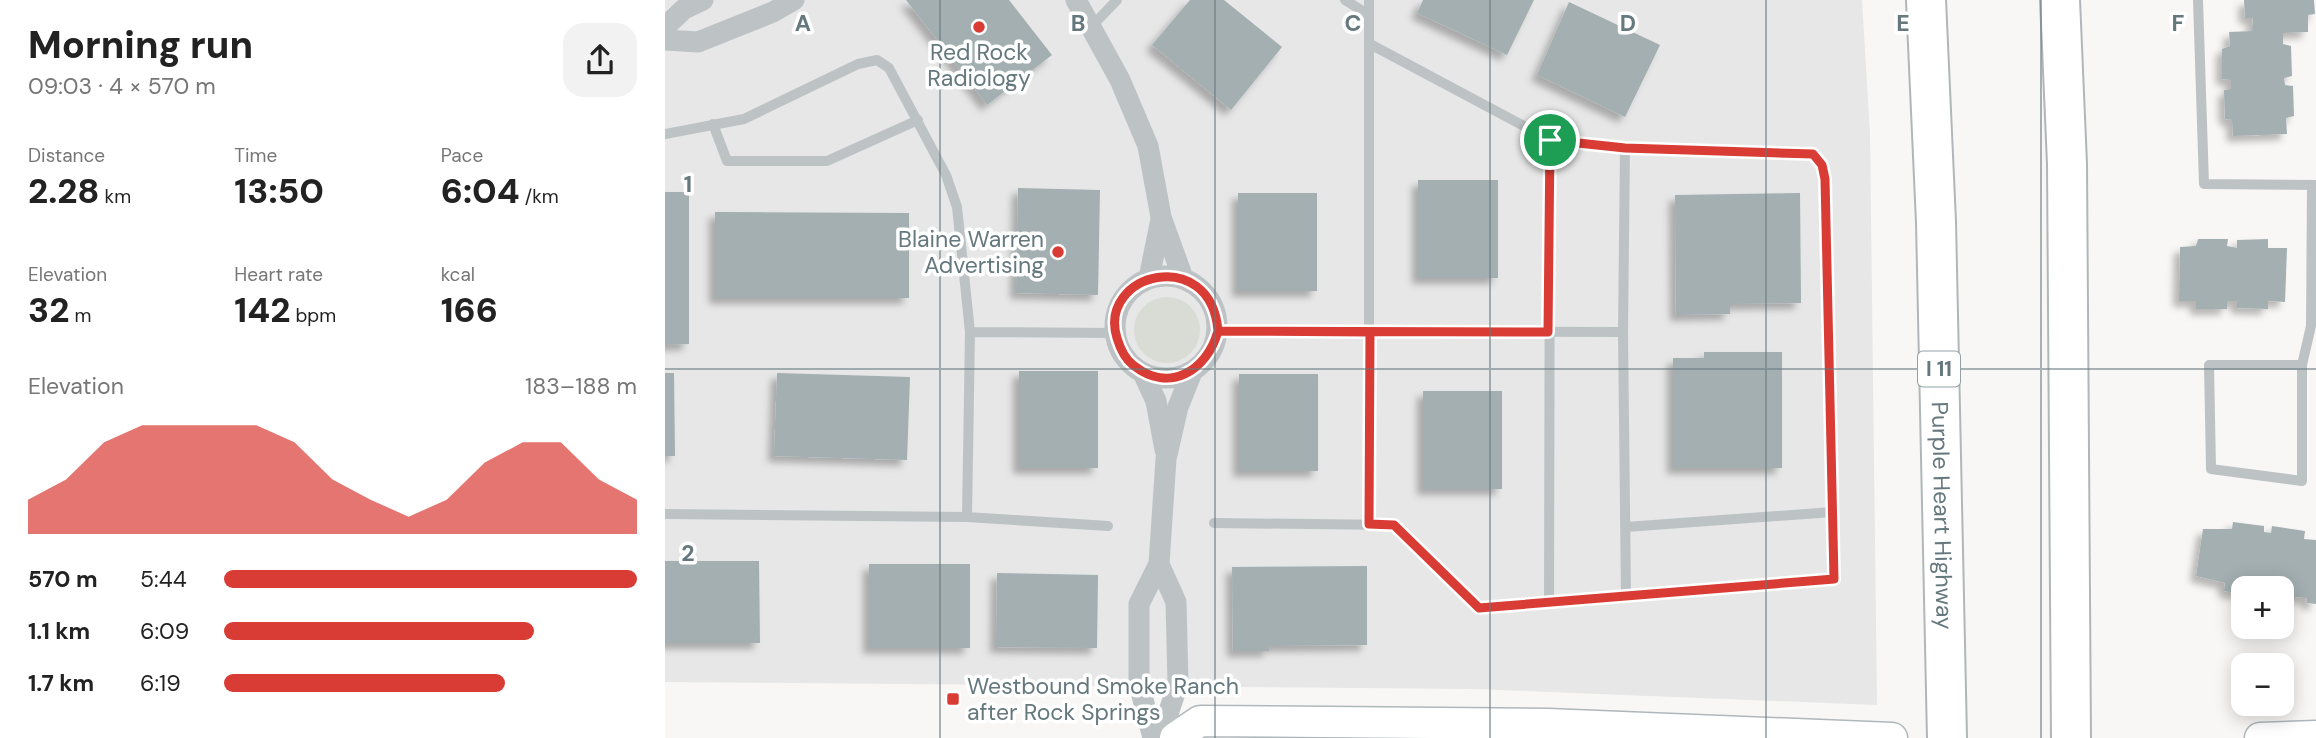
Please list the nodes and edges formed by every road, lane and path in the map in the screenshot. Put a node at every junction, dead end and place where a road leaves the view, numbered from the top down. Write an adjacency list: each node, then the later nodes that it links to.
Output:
1 (703, 0): 11 (street)
2 (794, 0): 13 (street)
3 (1076, 0): 12 (street)
4 (1117, 0): 12 (lane)
5 (1345, 0): 10 (lane)
6 (1369, 0): 10 (lane)
7 (1926, 0): 51 (highway, Purple Heart Highway / I 11)
8 (2060, 0): 44 (highway)
9 (2198, 0): 20 (lane)
10 (1369, 15): 14 (lane)
11 (665, 27)
12 (1091, 27): 21 (street)
13 (665, 40)
14 (1370, 44): 18 (lane); 26 (lane)
15 (918, 120): 16 (lane); 16 (lane); 25 (lane)
16 (713, 124): 17 (lane)
17 (665, 134)
18 (1550, 140): 19 (lane); 27 (lane)
19 (1625, 148): 28 (lane); 34 (lane)
20 (2314, 185): 30 (lane)
21 (1161, 217): 22 (street); 23 (street)
22 (1149, 278): 23 (street); 29 (street)
23 (1183, 278): 24 (street)
24 (1218, 331): 26 (lane); 31 (street)
25 (970, 332): 29 (lane); 36 (lane)
26 (1370, 332): 27 (lane); 38 (lane)
27 (1548, 332): 28 (lane); 43 (lane)
28 (1623, 332): 40 (lane)
29 (1115, 333): 32 (street)
30 (2302, 365): 30 (lane)
31 (1192, 372): 32 (street); 33 (street)
32 (1143, 373): 33 (street)
33 (1166, 458): 41 (street)
34 (1833, 512): 40 (lane); 42 (lane)
35 (665, 514): 36 (lane)
36 (967, 517): 39 (lane)
37 (1214, 523): 38 (lane)
38 (1369, 524): 43 (lane)
39 (1108, 526)
40 (1626, 527): 42 (lane)
41 (1159, 564): 47 (street); 48 (street)
42 (1626, 596): 43 (lane)
43 (1549, 602)
44 (2071, 649): 52 (highway); 53 (highway)
45 (2316, 736): 54 (main road)
46 (1836, 737): 49 (main road); 50 (main road)
47 (1153, 738)
48 (1160, 738)
49 (1175, 738)
50 (1892, 738)
51 (1947, 738)
52 (2071, 738)
53 (2091, 738)
54 (2260, 738)

